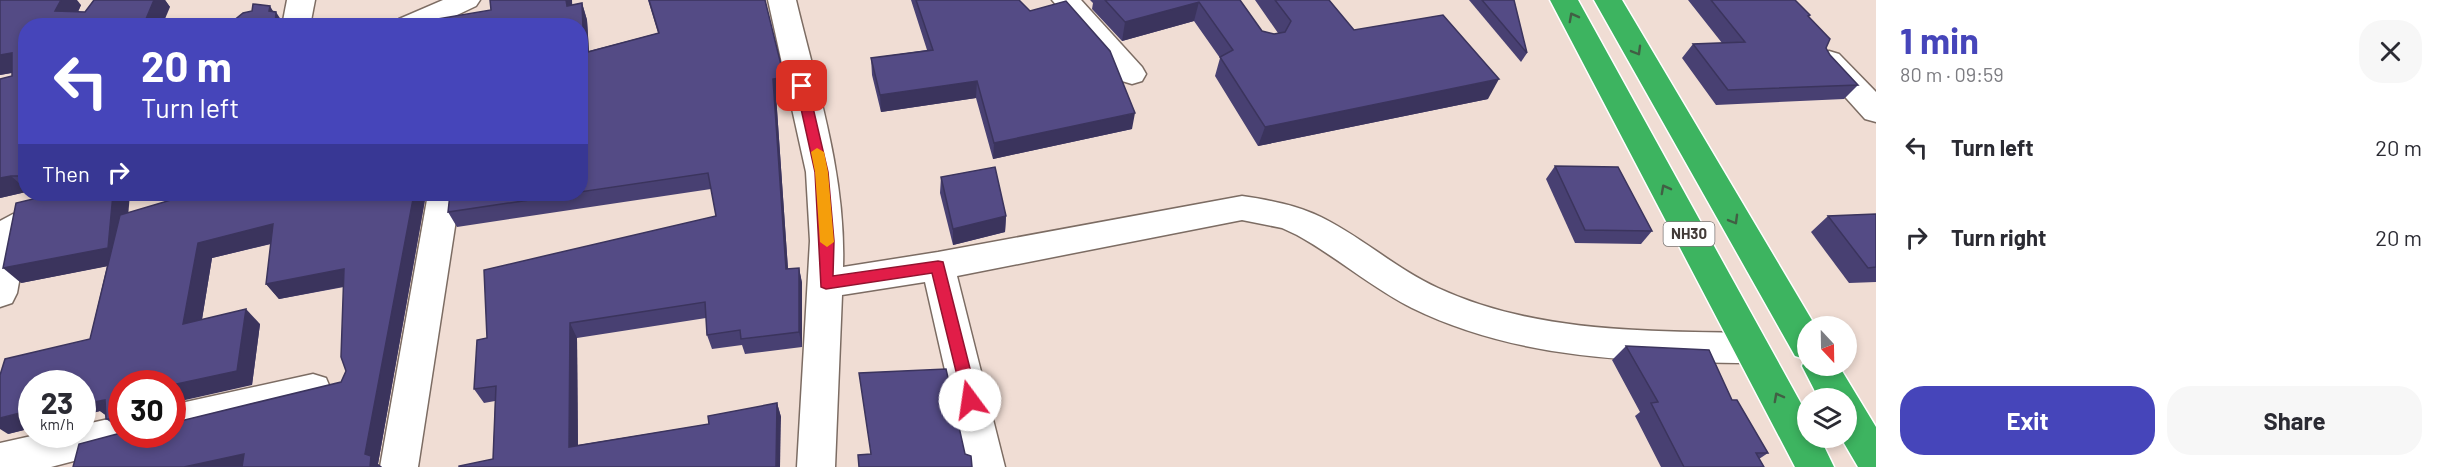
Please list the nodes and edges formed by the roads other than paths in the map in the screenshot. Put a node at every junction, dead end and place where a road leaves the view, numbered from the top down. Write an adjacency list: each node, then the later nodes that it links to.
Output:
1 (301, 0): 8 (street)
2 (466, 0): 9 (street)
3 (475, 0): 10 (street)
4 (782, 0): 17 (street)
5 (1066, 0): 12 (street)
6 (1564, 0): 20 (highway, NH30, one-way to 6)
7 (1608, 0): 19 (highway, NH30, one-way to 19)
8 (298, 18)
9 (427, 18)
10 (472, 18)
11 (1829, 61): 13 (street)
12 (1132, 74)
13 (1876, 111)
14 (443, 201): 27 (street)
15 (18, 209): 18 (street)
16 (938, 266): 17 (street); 20 (street); 29 (street)
17 (826, 283): 28 (street)
18 (0, 293)
19 (1797, 326)
20 (1751, 348): 30 (highway, NH30, one-way to 20)
21 (339, 384): 22 (street)
22 (186, 419)
23 (1857, 430): 26 (highway)
24 (108, 436): 25 (street)
25 (0, 461)
26 (1876, 462)
27 (399, 467)
28 (816, 467)
29 (986, 467)
30 (1815, 467)

